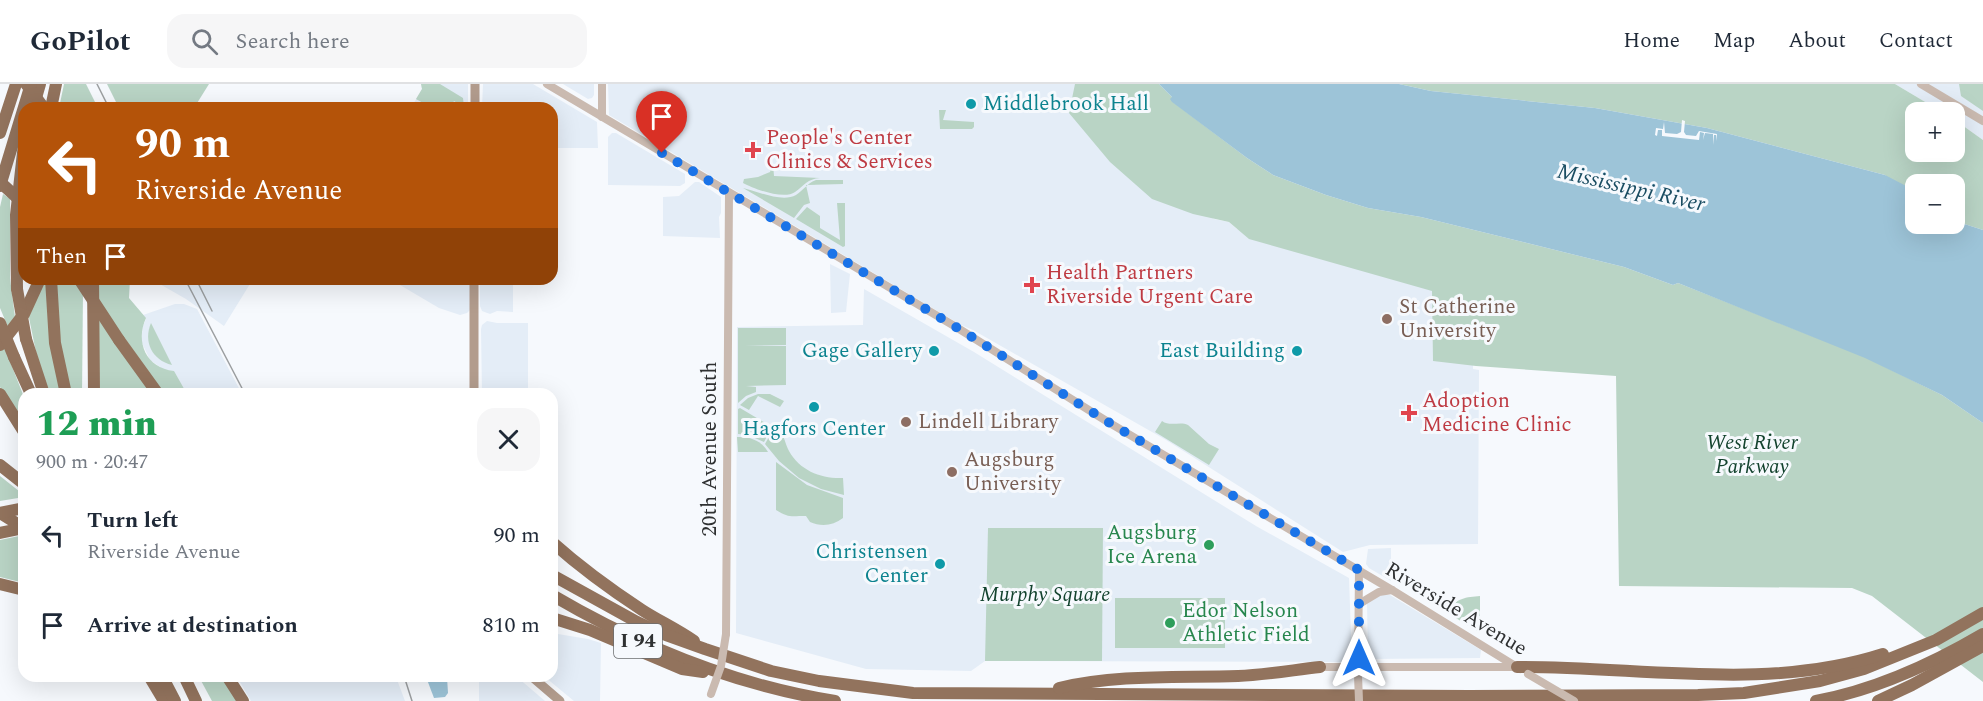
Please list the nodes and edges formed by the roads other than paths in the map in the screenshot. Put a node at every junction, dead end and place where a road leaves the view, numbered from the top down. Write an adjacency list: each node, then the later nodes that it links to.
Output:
1 (16, 84): 18 (highway)
2 (28, 84): 9 (highway); 11 (highway, bridge)
3 (38, 84): 10 (highway); 12 (highway)
4 (56, 84): 13 (highway)
5 (547, 84): 15 (street, Riverside Avenue)
6 (602, 84): 15 (street)
7 (1921, 84): 17 (street)
8 (475, 85): 14 (main road)
9 (23, 102)
10 (34, 102)
11 (40, 102)
12 (48, 102)
13 (53, 102)
14 (475, 102)
15 (602, 117): 21 (street, Riverside Avenue)
16 (18, 120): 19 (highway)
17 (1983, 121)
18 (0, 133)
19 (0, 184): 22 (highway, bridge)
20 (18, 189): 32 (highway, bridge)
21 (729, 193): 48 (street, Riverside Avenue); 73 (street, 20th Avenue South, bridge)
22 (18, 199)
23 (37, 285): 30 (highway)
24 (51, 285): 33 (highway)
25 (83, 285): 36 (highway, bridge)
26 (86, 285): 34 (highway)
27 (93, 285): 35 (highway)
28 (474, 285): 37 (main road)
29 (0, 323): 31 (highway, bridge)
30 (0, 345)
31 (28, 388)
32 (42, 388)
33 (65, 388)
34 (86, 388)
35 (94, 388)
36 (154, 388)
37 (474, 388)
38 (0, 394): 39 (highway)
39 (18, 422)
40 (0, 465): 41 (highway)
41 (18, 479)
42 (18, 509): 43 (highway)
43 (0, 513): 44 (highway)
44 (18, 524)
45 (18, 529): 46 (highway)
46 (0, 533)
47 (558, 547): 59 (highway)
48 (1359, 570): 52 (street, Riverside Avenue); 54 (street)
49 (558, 578): 59 (highway, I 94)
50 (0, 584): 51 (highway)
51 (18, 588)
52 (1392, 590): 54 (street); 63 (street, Riverside Avenue)
53 (558, 598): 65 (highway, I 94)
54 (1359, 604): 64 (street)
55 (1983, 613): 60 (highway)
56 (558, 620): 65 (highway)
57 (1983, 634): 61 (highway)
58 (1983, 646): 61 (highway)
59 (705, 649): 72 (highway, I 94)
60 (1909, 650): 63 (highway); 72 (highway, I 94)
61 (1964, 651): 83 (highway); 84 (highway)
62 (1320, 667): 64 (street); 72 (highway)
63 (1517, 667): 64 (street); 82 (street, Riverside Avenue, bridge)
64 (1358, 670): 81 (street, bridge)
65 (728, 675): 80 (highway, I 94)
66 (153, 682): 74 (highway)
67 (165, 682): 75 (highway)
68 (187, 682): 76 (highway)
69 (193, 682): 77 (highway)
70 (231, 682): 78 (highway)
71 (538, 682): 79 (main road)
72 (1040, 692)
73 (709, 698)
74 (164, 701)
75 (175, 701)
76 (196, 701)
77 (201, 701)
78 (243, 701)
79 (560, 701)
80 (835, 701)
81 (1359, 701)
82 (1574, 701)
83 (1816, 701)
84 (1878, 701)

